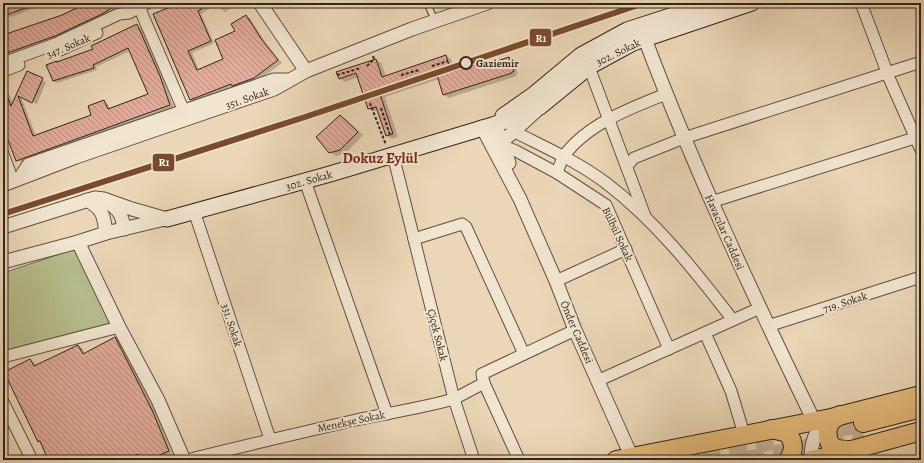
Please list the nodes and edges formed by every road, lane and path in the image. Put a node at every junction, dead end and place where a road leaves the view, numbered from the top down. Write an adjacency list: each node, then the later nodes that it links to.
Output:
1 (260, 3): 19 (street)
2 (427, 3): 9 (lane)
3 (487, 3): 9 (street, 351. Sokak)
4 (710, 3): 29 (main road, 302. Sokak)
5 (752, 3): 10 (main road, 302. Sokak)
6 (861, 3): 20 (street)
7 (141, 4): 8 (street, 347. Sokak); 27 (street)
8 (129, 13): 13 (street, 347. Sokak); 18 (street, 347. Sokak)
9 (435, 21): 19 (street, 351. Sokak)
10 (645, 39): 15 (main road, 302. Sokak); 23 (street, Havacılar Caddesi)
11 (448, 61): 14 (path)
12 (921, 62): 20 (street)
13 (3, 63)
14 (432, 66)
15 (589, 67): 25 (main road, 302. Sokak); 28 (street)
16 (361, 68): 21 (path)
17 (419, 70): 22 (path)
18 (3, 71)
19 (306, 71): 27 (street, 351. Sokak)
20 (888, 73): 32 (street); 33 (street)
21 (337, 75)
22 (401, 75)
23 (666, 94): 28 (street); 33 (street, Havacılar Caddesi)
24 (370, 103): 36 (path)
25 (540, 107): 29 (main road, 302. Sokak); 30 (street)
26 (381, 108): 31 (path)
27 (186, 115): 41 (street, 351. Sokak)
28 (608, 118): 38 (street); 39 (street)
29 (489, 125): 34 (street, Önder Caddesi); 36 (main road, 302. Sokak); 44 (street, Önder Caddesi)
30 (513, 131): 34 (street); 38 (street)
31 (390, 135)
32 (918, 137): 35 (street); 46 (street)
33 (684, 138): 39 (street); 46 (street, Havacılar Caddesi)
34 (502, 144): 40 (street, Bülbül Sokak); 44 (street, Önder Caddesi)
35 (921, 150)
36 (390, 151): 42 (main road, 302. Sokak); 54 (street, Çiçek Sokak)
37 (3, 154): 41 (street)
38 (564, 156): 40 (street); 49 (street)
39 (627, 166): 49 (street)
40 (557, 173): 56 (street, Bülbül Sokak)
41 (12, 181)
42 (305, 181): 48 (main road, 302. Sokak); 75 (street)
43 (104, 199): 45 (street); 47 (street); 52 (street)
44 (520, 199): 59 (street, Önder Caddesi)
45 (87, 200): 51 (street); 53 (street)
46 (711, 202): 60 (street, Havacılar Caddesi)
47 (132, 209): 50 (street); 52 (street)
48 (194, 212): 50 (main road, 302. Sokak); 82 (street, 331. Sokak)
49 (645, 216): 61 (street)
50 (167, 219): 52 (street)
51 (3, 227)
52 (130, 228): 53 (street)
53 (106, 233): 55 (street)
54 (414, 239): 67 (street); 72 (street, Çiçek Sokak)
55 (78, 242): 57 (street); 63 (street)
56 (626, 249): 59 (street); 66 (street, Bülbül Sokak)
57 (3, 262)
58 (921, 277): 62 (street, 719. Sokak)
59 (556, 281): 64 (street, Önder Caddesi)
60 (760, 308): 61 (street); 62 (street, Havacılar Caddesi)
61 (733, 320): 65 (street)
62 (768, 326): 76 (street, Havacılar Caddesi)
63 (118, 327): 68 (street); 85 (street)
64 (575, 330): 67 (street); 69 (street, Önder Caddesi)
65 (705, 333): 66 (street); 80 (street)
66 (669, 349): 69 (street)
67 (524, 354): 70 (street)
68 (3, 358)
69 (597, 381): 83 (street, Önder Caddesi)
70 (484, 384): 72 (street); 87 (street)
71 (921, 395): 76 (highway)
72 (454, 399): 75 (street, Menekşe Sokak); 86 (street)
73 (3, 402): 84 (street)
74 (921, 408): 81 (highway)
75 (387, 414): 82 (street, Menekşe Sokak)
76 (826, 418): 78 (highway); 81 (highway); 89 (street)
77 (921, 422): 81 (highway)
78 (772, 429): 80 (highway); 88 (highway)
79 (921, 431): 81 (highway)
80 (744, 434): 83 (highway)
81 (860, 436): 89 (highway)
82 (270, 439): 85 (street, Menekşe Sokak)
83 (630, 459)
84 (32, 460)
85 (185, 460)
86 (474, 460)
87 (519, 460)
88 (788, 460)
89 (811, 460)

